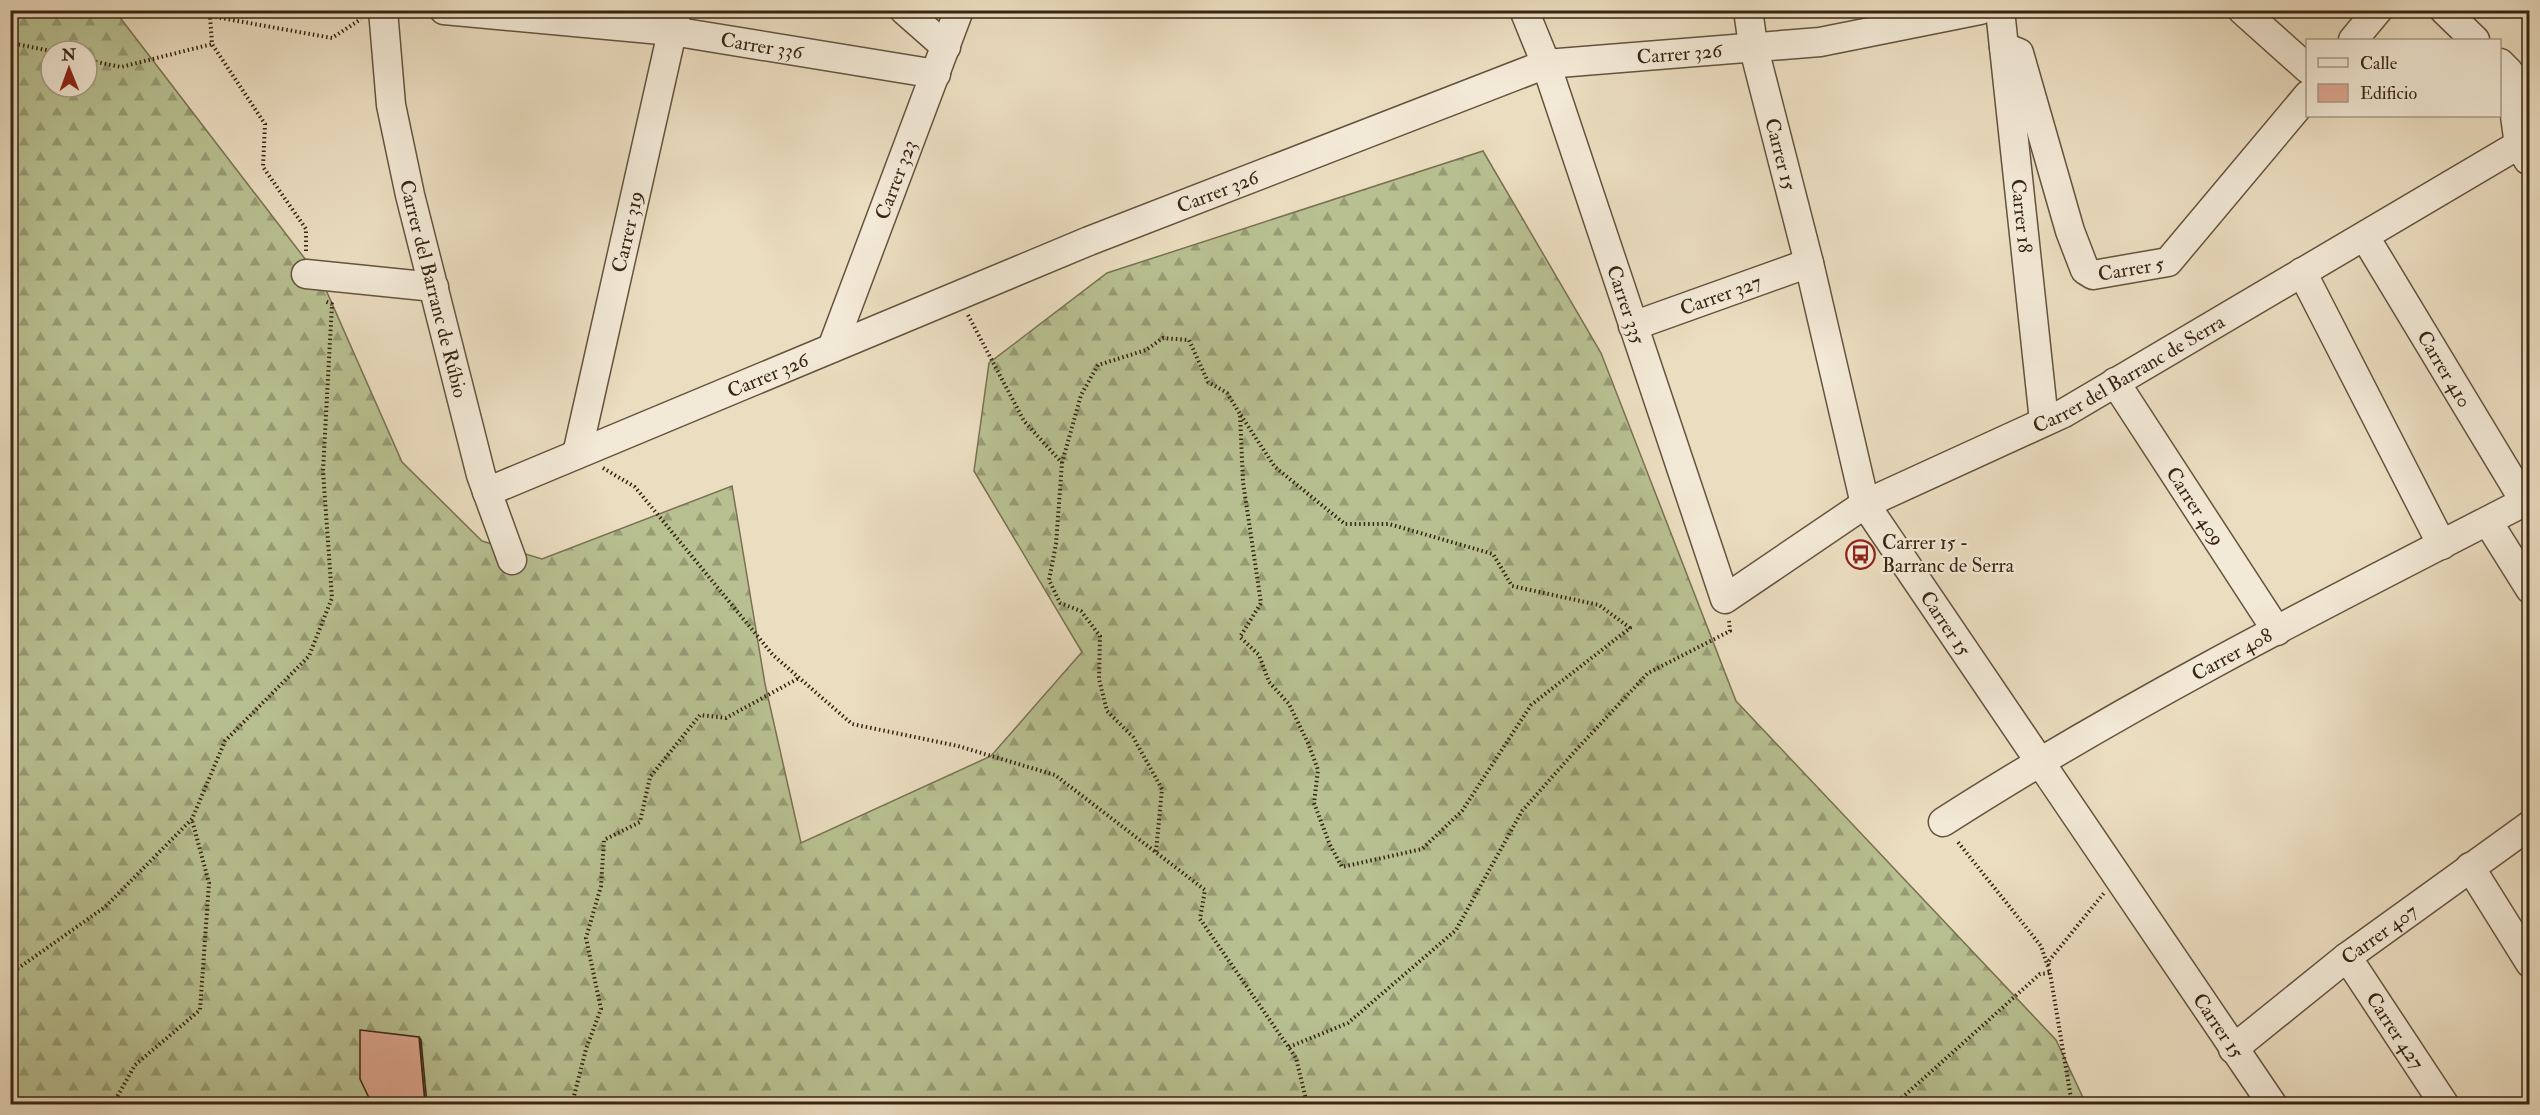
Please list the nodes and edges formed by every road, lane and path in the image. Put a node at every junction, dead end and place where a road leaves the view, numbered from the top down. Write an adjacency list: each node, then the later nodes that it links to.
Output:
1 (444, 10): 12 (street, Carrer 336)
2 (904, 10): 17 (street)
3 (959, 10): 17 (street, Carrer 323)
4 (1524, 10): 22 (street, Carrer 335)
5 (1748, 10): 16 (street, Carrer 15)
6 (1980, 10): 16 (street, Carrer 326)
7 (2000, 10): 18 (street, Carrer 18)
8 (2242, 10): 24 (street)
9 (2378, 10): 13 (street)
10 (2444, 10): 14 (street)
11 (375, 13): 15 (path); 32 (street, Carrer del Barranc de Rúbio)
12 (674, 21): 25 (street, Carrer 336); 39 (street, Carrer 319)
13 (2354, 39)
14 (2474, 39)
15 (212, 44): 21 (path); 31 (path)
16 (1753, 45): 22 (street, Carrer 326); 29 (street, Carrer 15)
17 (946, 47): 25 (street, Carrer 323)
18 (2004, 47): 26 (street, Carrer 5); 38 (street, Carrer 18)
19 (39, 49): 20 (path)
20 (10, 52)
21 (99, 62)
22 (1546, 64): 33 (street, Carrer 326); 34 (street, Carrer 335)
23 (2501, 65): 27 (street)
24 (2306, 68)
25 (936, 74): 35 (street, Carrer 323)
26 (2306, 96)
27 (2526, 148): 28 (street, Carrer del Barranc de Serra)
28 (2365, 237): 30 (street, Carrer del Barranc de Serra); 42 (street, Carrer 410)
29 (1809, 263): 34 (street, Carrer 327); 43 (street, Carrer 15)
30 (2302, 272): 36 (street, Carrer del Barranc de Serra); 45 (street)
31 (306, 274): 32 (street); 52 (path)
32 (434, 287): 41 (street, Carrer del Barranc de Rúbio)
33 (958, 296): 35 (street, Carrer 326); 40 (path)
34 (1633, 326): 48 (street, Carrer 335)
35 (832, 348): 39 (street, Carrer 326)
36 (2115, 382): 38 (street, Carrer del Barranc de Serra); 49 (street, Carrer 409)
37 (1240, 414): 37 (path); 40 (path)
38 (2044, 421): 43 (street, Carrer del Barranc de Serra)
39 (577, 454): 41 (street, Carrer 326); 50 (path)
40 (1062, 463): 55 (path)
41 (487, 492): 46 (street, Carrer del Barranc de Rúbio)
42 (2527, 501): 44 (street, Carrer 408)
43 (1865, 504): 48 (street, Carrer del Barranc de Serra); 51 (street, Carrer 15)
44 (2488, 522): 45 (street, Carrer 408); 47 (street)
45 (2442, 545): 49 (street, Carrer 408)
46 (512, 560)
47 (2529, 589)
48 (1725, 599): 62 (path)
49 (2277, 631): 51 (street, Carrer 408)
50 (799, 678): 55 (path); 65 (path)
51 (2040, 760): 53 (street, Carrer 408); 57 (street, Carrer 15)
52 (192, 819): 61 (path); 64 (path)
53 (1943, 822): 60 (path)
54 (2529, 825): 56 (street, Carrer 407)
55 (1156, 852): 62 (path)
56 (2470, 867): 58 (street, Carrer 407); 59 (street)
57 (2117, 876): 60 (path); 63 (street, Carrer 15)
58 (2347, 957): 63 (street, Carrer 407); 70 (street, Carrer 427)
59 (2529, 963)
60 (2050, 973): 67 (path); 68 (path)
61 (10, 974)
62 (1289, 1047): 66 (path)
63 (2233, 1049): 69 (street, Carrer 15)
64 (113, 1104)
65 (572, 1104)
66 (1307, 1104)
67 (1895, 1104)
68 (2073, 1104)
69 (2272, 1104)
70 (2444, 1104)

